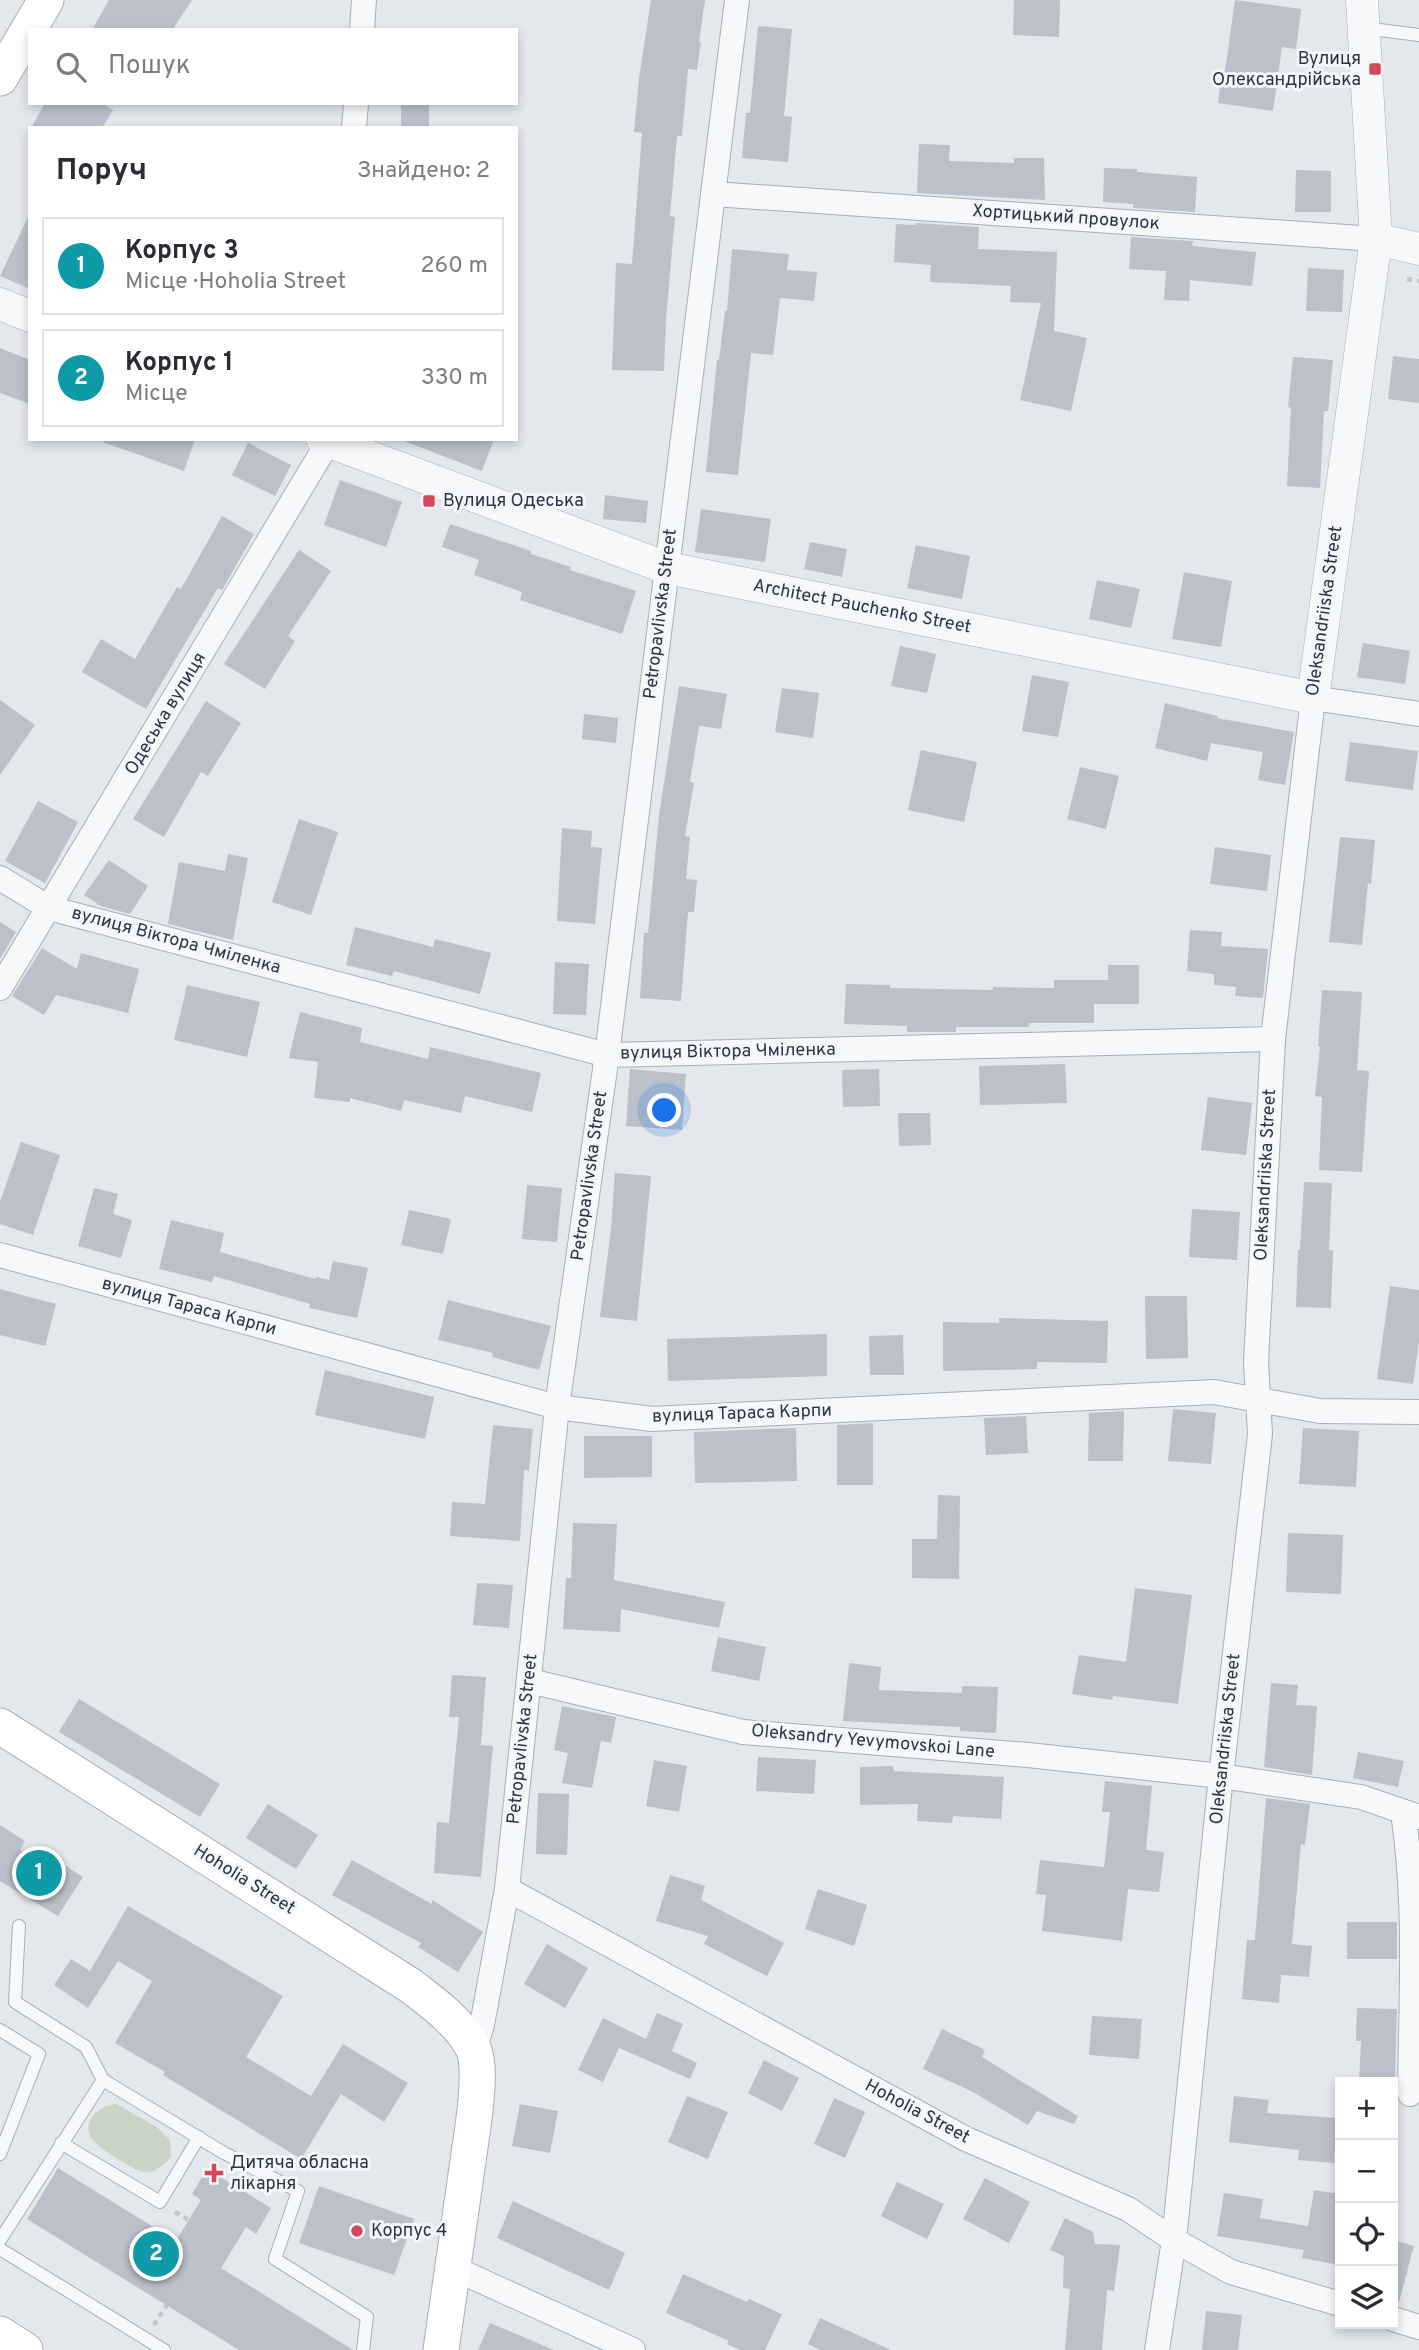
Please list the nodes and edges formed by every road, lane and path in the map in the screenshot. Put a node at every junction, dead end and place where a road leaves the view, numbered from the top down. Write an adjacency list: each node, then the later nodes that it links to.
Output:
1 (46, 0): 5 (main road)
2 (364, 0): 6 (street)
3 (737, 0): 12 (street, Petropavlivska Street)
4 (1363, 14): 8 (lane); 13 (street, Oleksandriiska Street)
5 (29, 28)
6 (362, 28)
7 (28, 31): 9 (main road)
8 (1419, 35)
9 (0, 78)
10 (356, 105): 11 (street)
11 (354, 126)
12 (713, 194): 13 (street, Хортицький провулок); 21 (street, Petropavlivska Street)
13 (1376, 239): 14 (street, Хортицький провулок); 22 (street, Oleksandriiska Street)
14 (1419, 248)
15 (1407, 279): 16 (path)
16 (1419, 281)
17 (0, 304): 18 (street)
18 (28, 315)
19 (327, 441): 25 (street, Одеська вулиця)
20 (331, 441): 21 (street, Architect Pauchenko Street)
21 (667, 568): 22 (street, Architect Pauchenko Street); 28 (street, Petropavlivska Street)
22 (1313, 698): 23 (street, Architect Pauchenko Street); 27 (street, Oleksandriiska Street)
23 (1419, 714)
24 (0, 878): 25 (street, вулиця Віктора Чміленка)
25 (48, 908): 26 (street, Одеська вулиця); 28 (street, вулиця Віктора Чміленка)
26 (0, 988)
27 (1273, 1039): 28 (street, вулиця Віктора Чміленка); 30 (street, Oleksandriiska Street)
28 (607, 1055): 31 (street, Petropavlivska Street)
29 (0, 1255): 31 (street, вулиця Тараса Карпи)
30 (1258, 1400): 31 (street, вулиця Тараса Карпи); 32 (street, вулиця Тараса Карпи); 35 (street, Oleksandriiska Street)
31 (557, 1407): 33 (street, Petropavlivska Street)
32 (1419, 1412)
33 (530, 1681): 35 (street, Oleksandry Yevymovskoi Lane); 37 (street, Petropavlivska Street)
34 (0, 1726): 40 (main road, Hoholia Street)
35 (1221, 1776): 36 (street, Oleksandry Yevymovskoi Lane); 47 (street, Oleksandriiska Street)
36 (1411, 1815): 42 (street)
37 (507, 1889): 40 (street, Petropavlivska Street); 47 (street, Hoholia Street)
38 (19, 1926): 41 (lane)
39 (0, 2030): 45 (lane)
40 (474, 2050): 49 (main road, Petropavlivska Street)
41 (103, 2080): 43 (lane); 44 (lane)
42 (1410, 2094)
43 (199, 2137): 44 (lane); 58 (lane)
44 (61, 2143): 46 (lane)
45 (0, 2154)
46 (0, 2240)
47 (1174, 2241): 50 (street, Hoholia Street); 61 (street, Oleksandriiska Street)
48 (0, 2249): 57 (lane)
49 (453, 2268): 59 (main road, Petropavlivska Street); 60 (street)
50 (1335, 2303)
51 (167, 2305): 52 (path)
52 (159, 2318)
53 (1398, 2321): 54 (street)
54 (1419, 2327)
55 (0, 2334): 56 (main road)
56 (25, 2350)
57 (164, 2350)
58 (363, 2350)
59 (441, 2350)
60 (633, 2350)
61 (1157, 2350)

